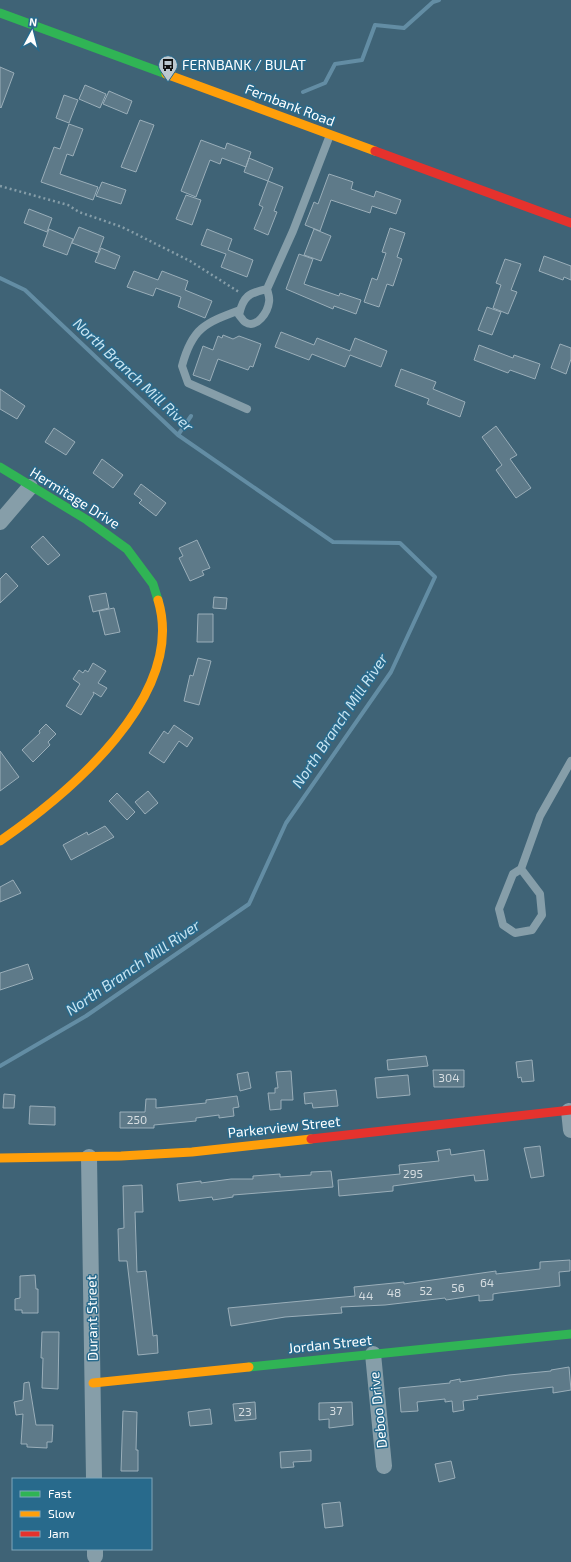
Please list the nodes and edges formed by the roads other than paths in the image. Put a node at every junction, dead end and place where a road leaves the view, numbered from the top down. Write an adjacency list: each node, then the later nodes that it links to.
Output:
1 (0, 13): 2 (street, Fernbank Road)
2 (330, 135): 3 (street, Fernbank Road); 4 (lane)
3 (571, 223)
4 (267, 290): 5 (lane); 5 (lane)
5 (240, 310): 6 (lane)
6 (247, 409)
7 (0, 467): 8 (street, Hermitage Drive)
8 (30, 487): 9 (street); 11 (street, Hermitage Drive)
9 (0, 522)
10 (571, 761): 12 (lane)
11 (0, 841)
12 (521, 869): 12 (lane)
13 (570, 1111): 14 (street); 15 (street, Parkerview Street)
14 (571, 1130)
15 (89, 1157): 16 (street, Parkerview Street); 19 (street, Durant Street)
16 (0, 1158)
17 (571, 1334): 18 (street, Jordan Street)
18 (373, 1354): 19 (street, Jordan Street); 20 (street, Deboo Drive)
19 (93, 1383): 21 (street, Durant Street)
20 (384, 1466)
21 (94, 1478)

